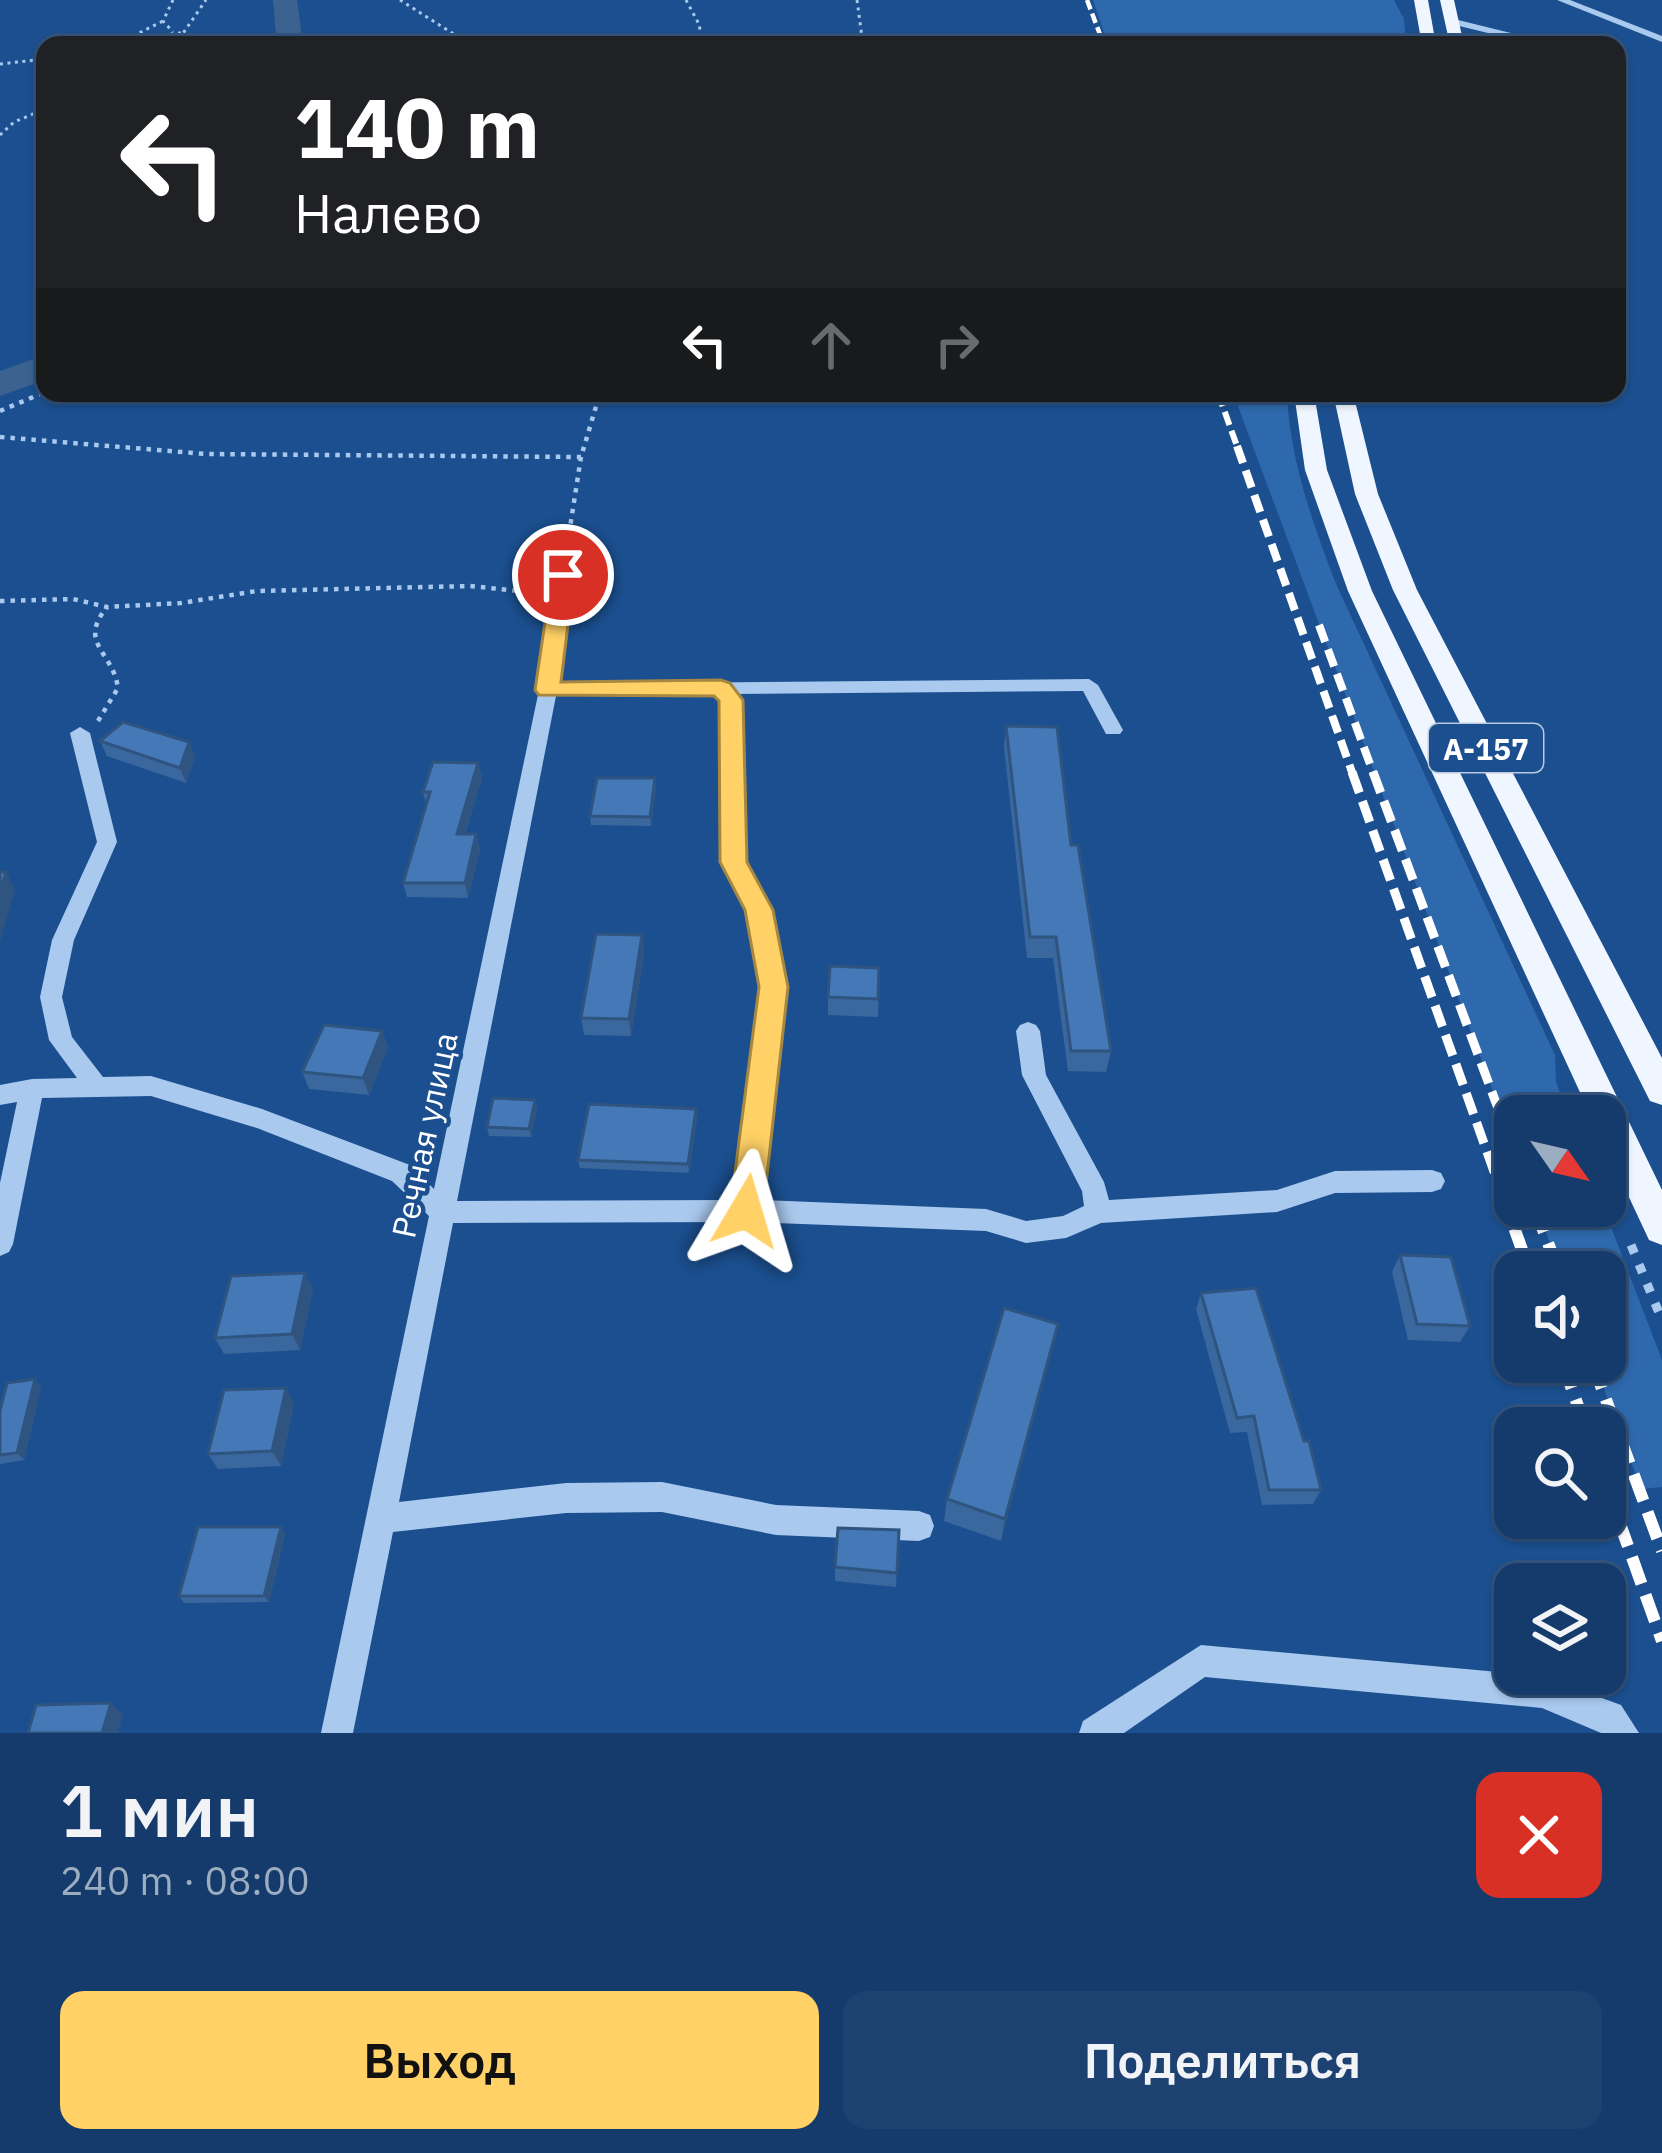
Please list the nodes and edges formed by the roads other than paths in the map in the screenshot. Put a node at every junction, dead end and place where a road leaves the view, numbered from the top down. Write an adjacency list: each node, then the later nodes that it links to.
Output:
1 (1421, 0): 5 (main road)
2 (1447, 0): 4 (main road)
3 (1562, 0): 8 (street)
4 (1454, 22): 6 (main road); 7 (street)
5 (1427, 36)
6 (1456, 36)
7 (1512, 36)
8 (1662, 39)
9 (1305, 402): 25 (main road, А-157)
10 (1344, 402): 19 (main road, А-157)
11 (567, 549): 13 (street, Речная улица)
12 (721, 688): 13 (street); 14 (street); 22 (street)
13 (548, 690): 23 (street, Речная улица)
14 (1113, 730)
15 (80, 733): 17 (street)
16 (1028, 1031): 24 (street)
17 (97, 1087): 18 (street); 23 (street)
18 (32, 1089): 20 (street); 26 (street)
19 (1662, 1091)
20 (0, 1095)
21 (1432, 1181): 24 (street)
22 (746, 1211): 23 (street); 24 (street)
23 (442, 1212): 27 (street, Речная улица)
24 (1098, 1212)
25 (1662, 1229)
26 (0, 1244)
27 (378, 1520): 28 (street); 29 (street, Речная улица)
28 (919, 1526)
29 (337, 1733)
30 (1095, 1733): 31 (street)
31 (1623, 1733)

